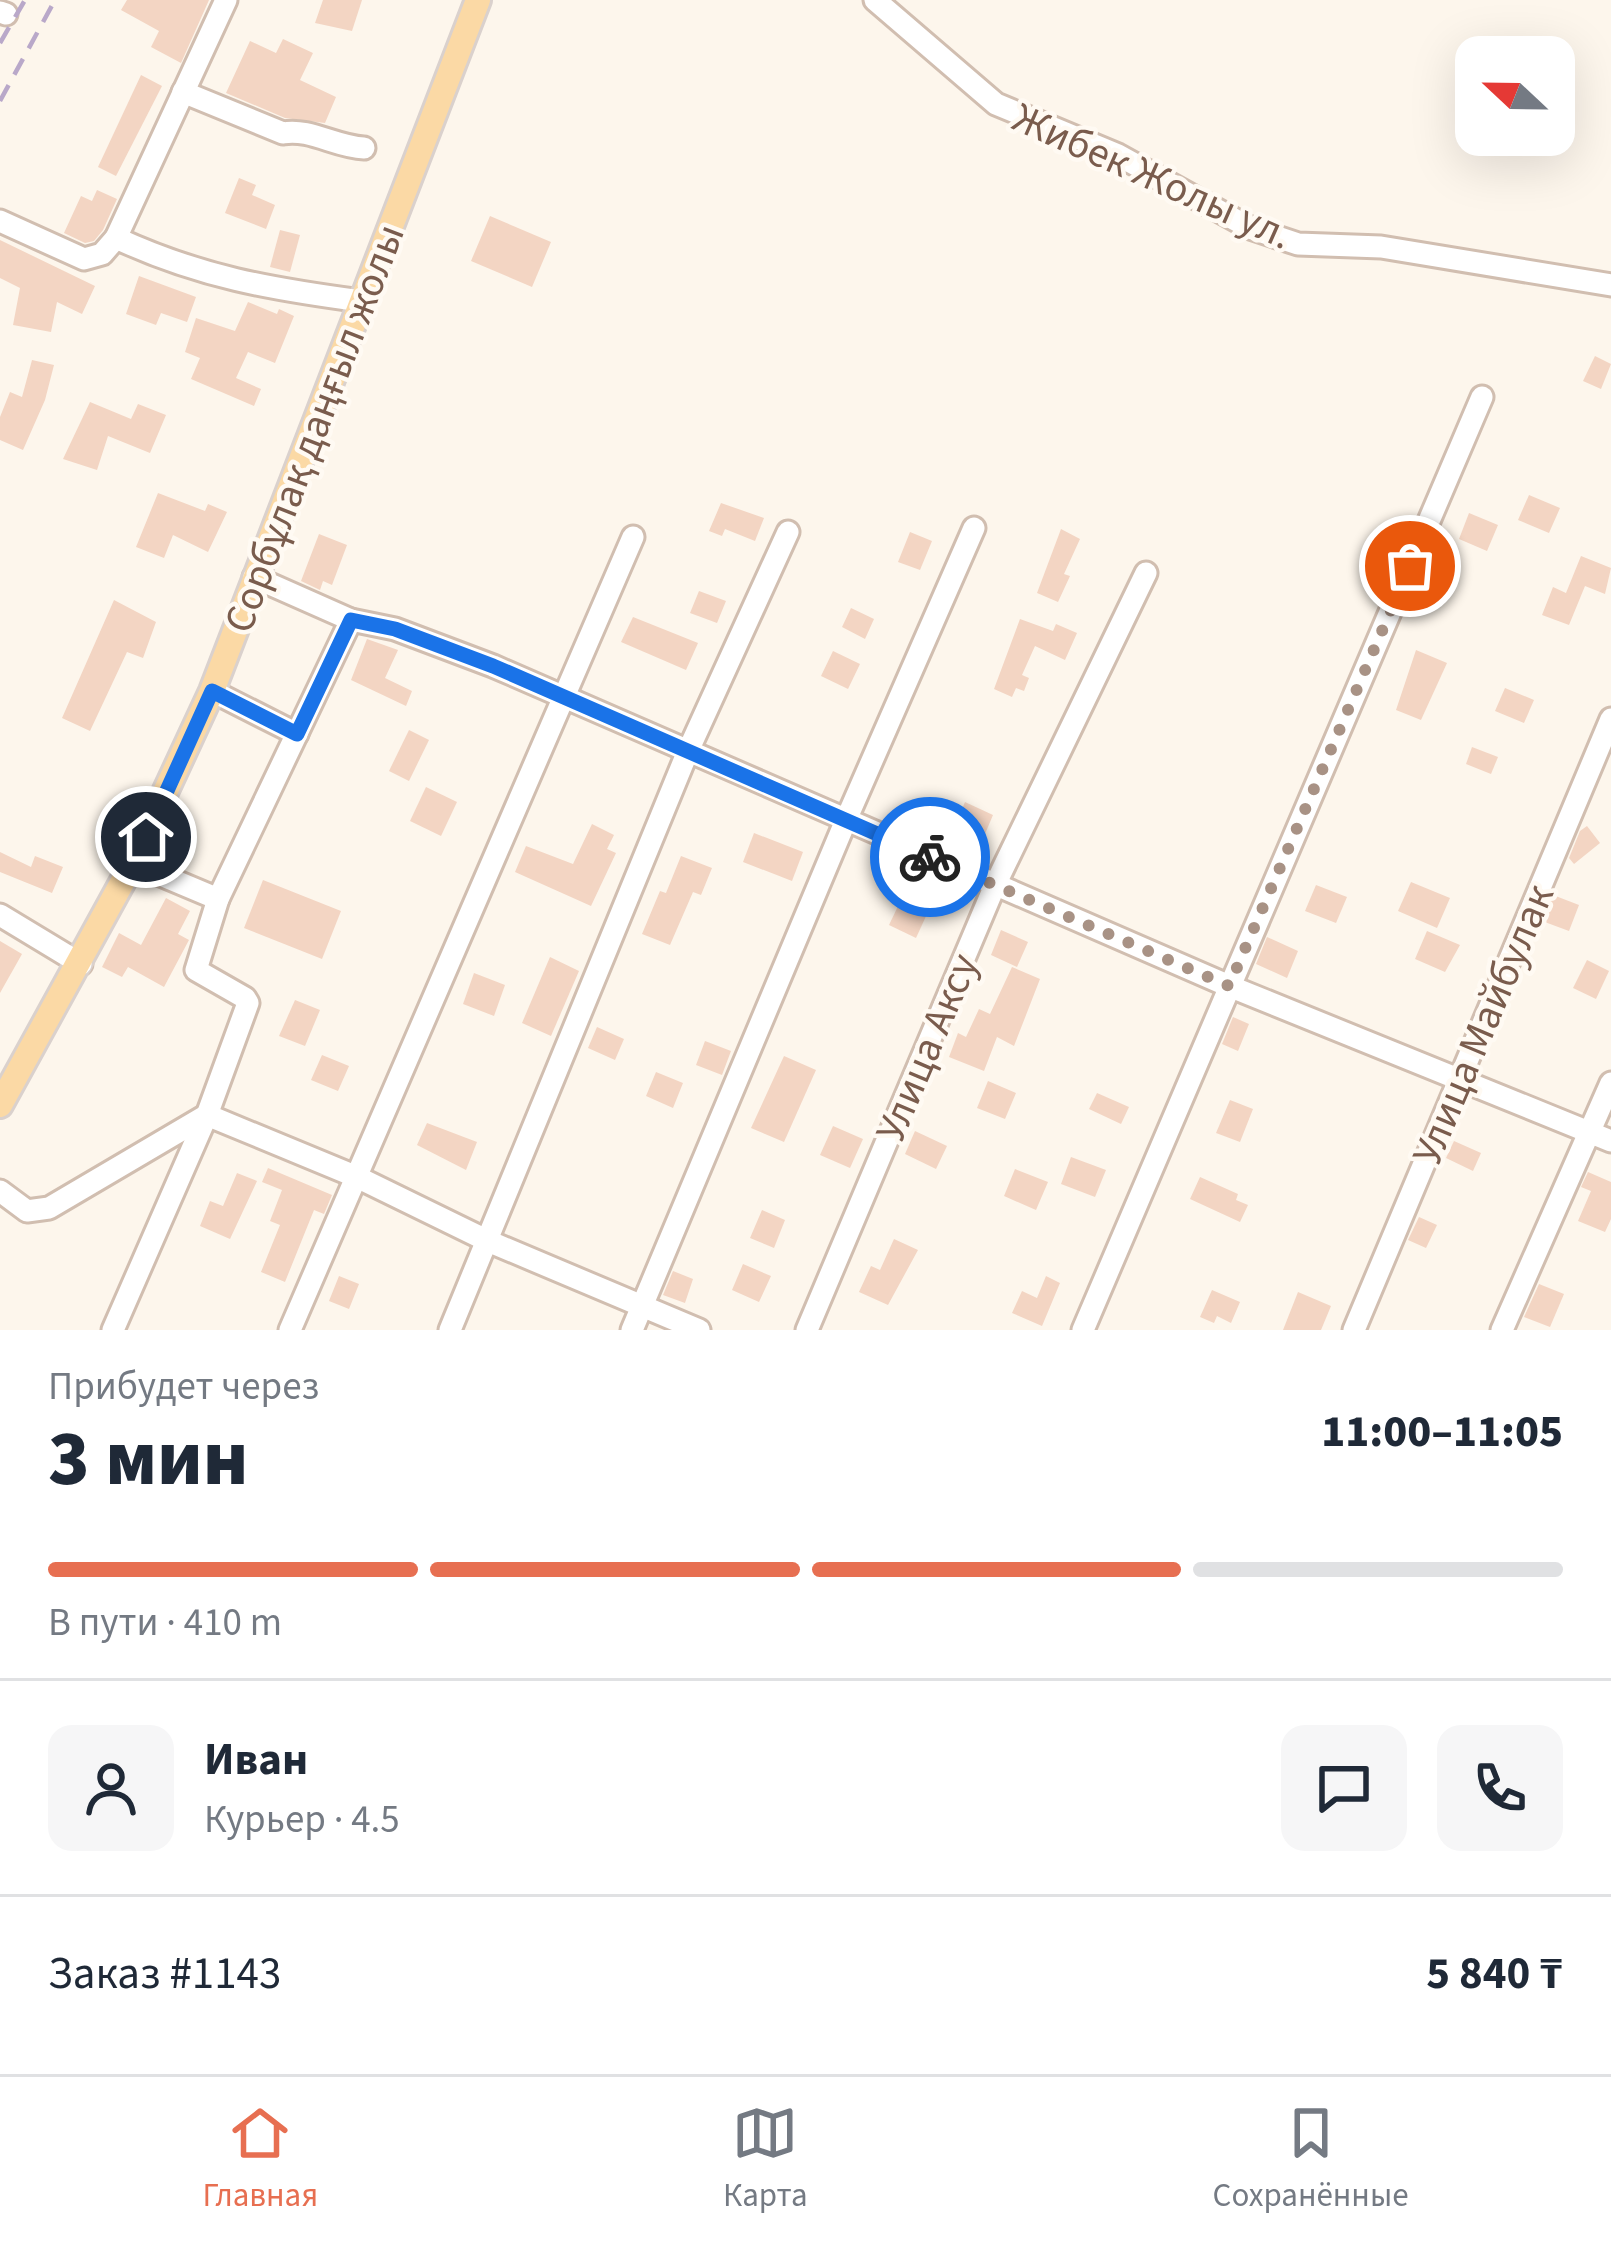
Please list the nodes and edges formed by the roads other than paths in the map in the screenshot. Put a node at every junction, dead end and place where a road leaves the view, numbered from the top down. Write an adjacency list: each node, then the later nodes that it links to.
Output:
1 (226, 0): 4 (street)
2 (478, 0): 9 (main road, Сорбұлақ даңғыл жолы)
3 (875, 0): 8 (street, Жибек Жолы ул.)
4 (183, 92): 5 (street); 7 (street)
5 (364, 148)
6 (0, 221): 7 (street)
7 (116, 238): 9 (street)
8 (1611, 285)
9 (361, 301): 15 (main road, Сорбұлақ даңғыл жолы)
10 (1482, 397): 28 (street)
11 (974, 528): 22 (street)
12 (788, 532): 21 (street)
13 (634, 537): 18 (street)
14 (1146, 573): 24 (street, Улица Аксу)
15 (254, 578): 16 (street); 17 (main road, Сорбұлақ даңғыл жолы)
16 (351, 620): 18 (street); 20 (street)
17 (212, 691): 20 (street); 23 (main road, Сорбұлақ даңғыл жолы)
18 (562, 696): 21 (street); 34 (street)
19 (1611, 719): 29 (street, Улица Майбулак)
20 (297, 734): 25 (street)
21 (688, 751): 22 (street); 36 (street)
22 (846, 820): 24 (street); 37 (street)
23 (129, 870): 25 (street); 27 (main road, Сорбұлақ даңғыл жолы)
24 (995, 885): 28 (street); 43 (street, Улица Аксу)
25 (218, 899): 32 (street)
26 (0, 915): 27 (street)
27 (81, 964): 31 (main road, Сорбұлақ даңғыл жолы)
28 (1229, 986): 29 (street); 44 (street)
29 (1459, 1079): 33 (street); 45 (street, Улица Майбулак)
30 (1611, 1083): 33 (street)
31 (0, 1105)
32 (207, 1115): 34 (street); 35 (street); 38 (street)
33 (1601, 1137): 46 (street)
34 (357, 1177): 36 (street); 39 (street)
35 (0, 1190)
36 (488, 1241): 37 (street); 40 (street)
37 (642, 1306): 41 (street); 42 (street)
38 (113, 1330)
39 (290, 1330)
40 (450, 1330)
41 (632, 1330)
42 (699, 1330)
43 (807, 1330)
44 (1083, 1330)
45 (1354, 1330)
46 (1502, 1330)

